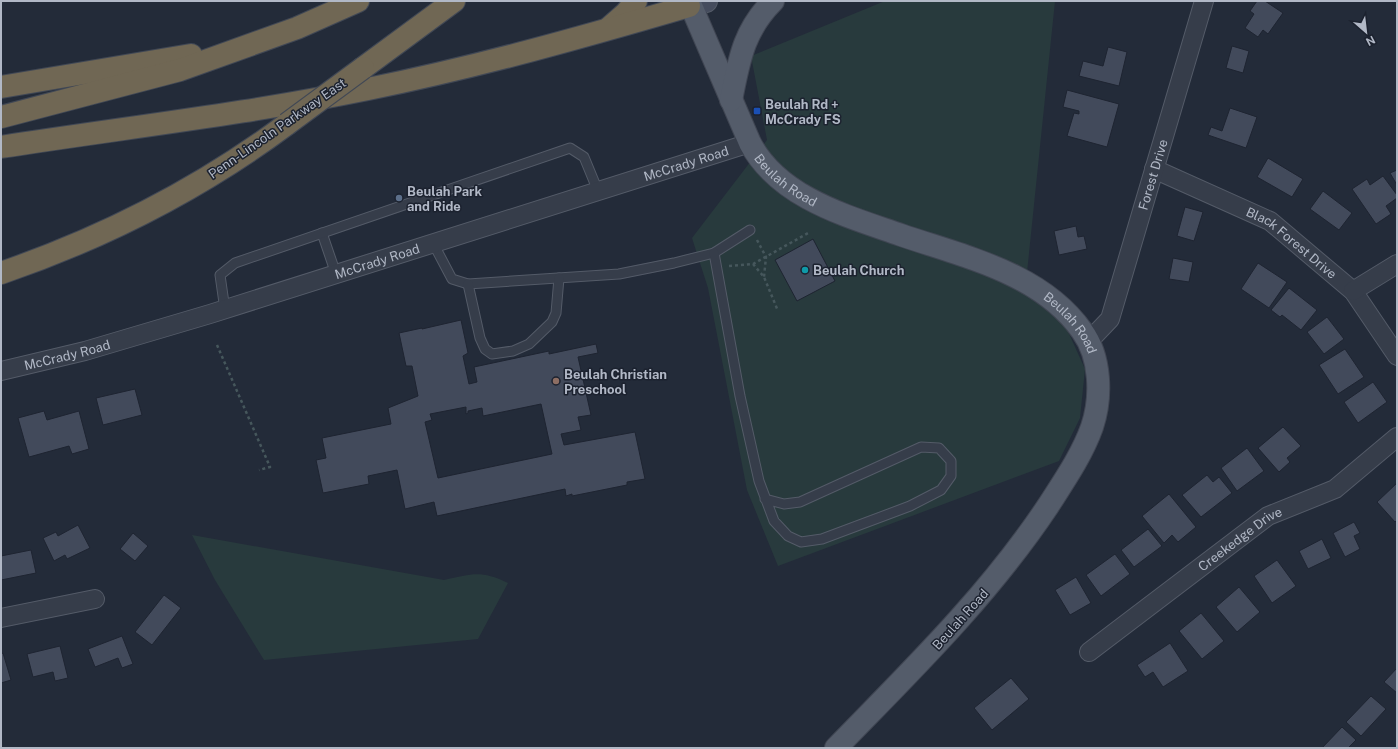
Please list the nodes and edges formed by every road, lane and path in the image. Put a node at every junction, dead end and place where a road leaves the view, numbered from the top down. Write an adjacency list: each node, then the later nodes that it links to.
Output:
1 (358, 1): 8 (highway)
2 (454, 1): 27 (highway, Penn-Lincoln Parkway East, bridge)
3 (636, 1): 7 (highway)
4 (773, 1): 10 (main road)
5 (1204, 1): 16 (street, Forest Drive)
6 (692, 2): 7 (highway); 10 (main road, Beulah Road)
7 (606, 31): 12 (highway)
8 (257, 44): 9 (highway); 11 (highway)
9 (1, 87)
10 (731, 100): 13 (main road, Beulah Road)
11 (1, 117)
12 (177, 123): 14 (highway); 15 (highway)
13 (750, 143): 17 (street, McCrady Road); 35 (main road, Beulah Road)
14 (1, 147)
15 (1, 161)
16 (1154, 169): 32 (street, Black Forest Drive); 35 (street, Forest Drive)
17 (598, 191): 20 (lane); 21 (street, McCrady Road)
18 (750, 230): 22 (lane); 23 (path)
19 (810, 232): 23 (path)
20 (322, 233): 28 (lane); 33 (lane)
21 (433, 243): 28 (street, McCrady Road); 31 (lane)
22 (714, 253): 26 (lane); 30 (lane)
23 (766, 257): 24 (path); 29 (path)
24 (753, 264): 26 (path); 29 (path)
25 (1397, 264): 32 (street)
26 (716, 267): 41 (lane)
27 (1, 273)
28 (336, 274): 33 (street, McCrady Road)
29 (764, 277): 34 (path)
30 (559, 278): 31 (lane); 31 (lane)
31 (468, 284)
32 (1353, 291): 37 (street, Black Forest Drive)
33 (225, 310): 38 (street, McCrady Road)
34 (778, 310)
35 (1089, 341): 45 (main road, Beulah Road)
36 (217, 345): 40 (path)
37 (1397, 356)
38 (1, 371)
39 (1397, 437): 44 (street, Creekedge Drive)
40 (259, 470)
41 (765, 500): 41 (lane)
42 (94, 599): 43 (street)
43 (1, 618)
44 (1089, 652)
45 (836, 748)

